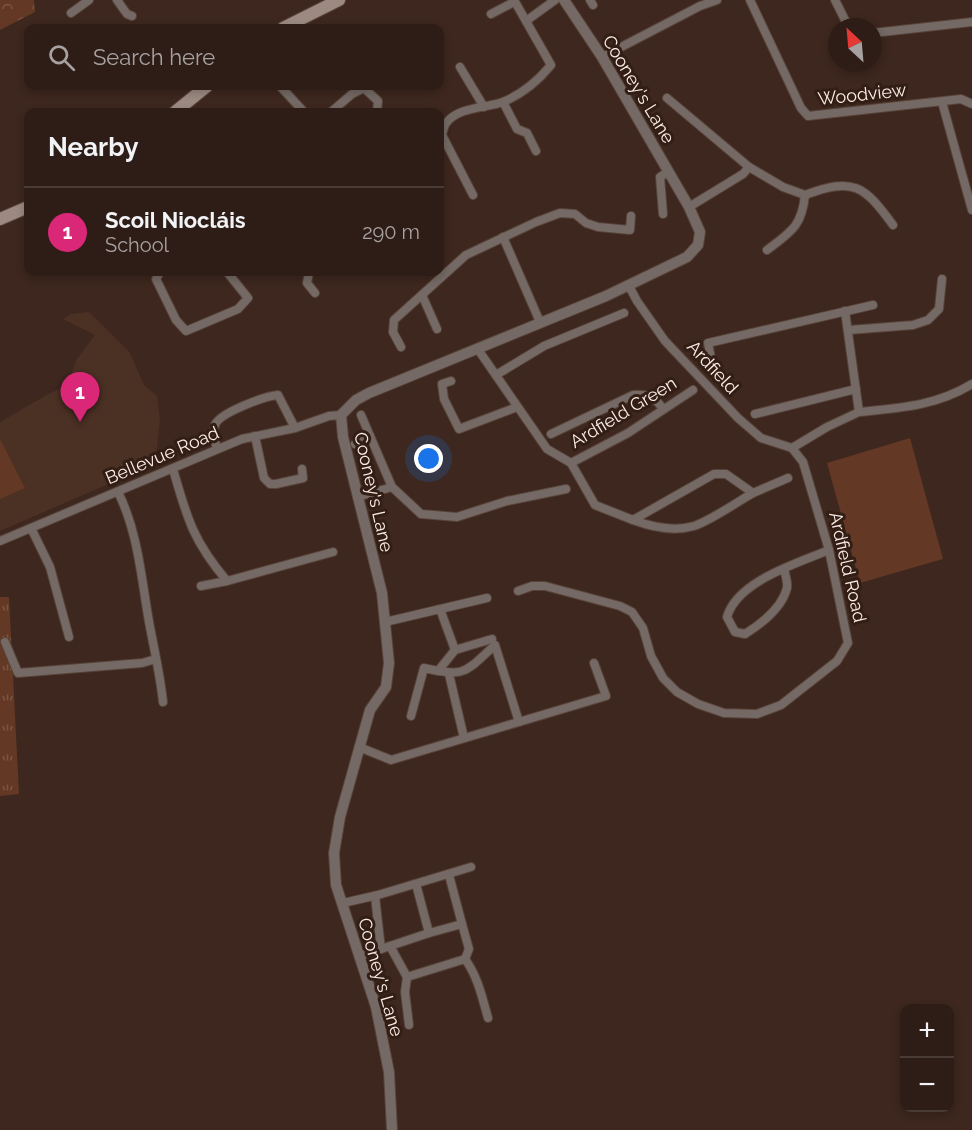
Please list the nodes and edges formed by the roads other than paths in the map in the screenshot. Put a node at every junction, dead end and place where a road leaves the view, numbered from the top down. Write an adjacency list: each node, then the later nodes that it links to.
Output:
1 (89, 0): 11 (street)
2 (117, 0): 13 (street)
3 (339, 0): 17 (main road)
4 (555, 0): 15 (street)
5 (564, 0): 19 (street, Cooney's Lane)
6 (717, 0): 10 (street)
7 (750, 0): 27 (street, Woodview)
8 (835, 0): 14 (street)
9 (514, 1): 12 (street); 15 (street)
10 (698, 3): 19 (street)
11 (71, 12)
12 (490, 14)
13 (132, 16)
14 (844, 18)
15 (526, 21): 26 (street)
16 (972, 22): 18 (street)
17 (291, 24)
18 (882, 32)
19 (602, 57): 38 (street, Cooney's Lane)
20 (459, 67): 29 (street)
21 (202, 90): 30 (main road)
22 (284, 90): 31 (street)
23 (360, 90): 32 (street)
24 (366, 90): 33 (street)
25 (667, 98): 37 (street)
26 (503, 102): 29 (street); 36 (street)
27 (942, 102): 28 (street); 43 (street)
28 (972, 104)
29 (483, 107): 34 (street)
30 (180, 108)
31 (300, 108)
32 (336, 108)
33 (377, 108)
34 (444, 129)
35 (444, 139): 39 (street)
36 (536, 151)
37 (749, 167): 40 (street); 41 (street)
38 (668, 172): 41 (street, Cooney's Lane); 44 (street)
39 (473, 195)
40 (805, 195): 47 (street); 49 (street)
41 (689, 207): 56 (street, Cooney's Lane)
42 (24, 209): 46 (main road)
43 (972, 210)
44 (663, 214)
45 (631, 216): 48 (street)
46 (0, 219)
47 (892, 225)
48 (503, 237): 50 (street); 62 (street)
49 (767, 250)
50 (444, 275)
51 (158, 276): 52 (street)
52 (230, 276)
53 (309, 276): 57 (street)
54 (443, 276): 58 (street)
55 (942, 279): 64 (street)
56 (629, 286): 62 (street, Cooney's Lane); 84 (street, Ardfield)
57 (315, 293)
58 (422, 295): 63 (street); 65 (street)
59 (873, 305): 60 (street)
60 (845, 311): 64 (street); 67 (street)
61 (624, 313): 68 (street)
62 (540, 322): 66 (street, Cooney's Lane)
63 (437, 329)
64 (849, 330): 71 (street)
65 (400, 347)
66 (477, 348): 68 (street); 77 (street, Cooney's Lane)
67 (711, 358)
68 (496, 375): 73 (street)
69 (451, 381): 73 (street)
70 (972, 384): 75 (street)
71 (856, 389): 75 (street); 76 (street)
72 (693, 390): 74 (street, Ardfield Green)
73 (517, 407): 86 (street)
74 (663, 410): 80 (street); 86 (street, Ardfield Green)
75 (859, 412): 84 (street)
76 (754, 414)
77 (341, 415): 79 (street, Bellevue Road); 94 (street, Cooney's Lane)
78 (361, 415): 82 (street)
79 (295, 428): 81 (street, Bellevue Road); 85 (street)
80 (551, 434)
81 (255, 436): 85 (street, Bellevue Road); 88 (street)
82 (370, 436): 83 (street); 90 (street)
83 (355, 444)
84 (792, 448): 98 (street, Ardfield Road)
85 (217, 449): 87 (street, Bellevue Road)
86 (571, 463): 95 (street)
87 (173, 469): 92 (street, Bellevue Road); 101 (street)
88 (302, 469)
89 (788, 478): 93 (street)
90 (392, 487): 91 (street); 94 (street)
91 (566, 489)
92 (118, 492): 96 (street, Bellevue Road); 111 (street)
93 (753, 493): 95 (street); 95 (street)
94 (357, 497): 106 (street, Cooney's Lane)
95 (633, 520)
96 (31, 528): 97 (street, Bellevue Road); 107 (street)
97 (0, 541)
98 (829, 549): 100 (street); 103 (street, Ardfield Road)
99 (333, 552): 101 (street)
100 (784, 569): 100 (street)
101 (227, 581): 102 (street)
102 (201, 586)
103 (518, 591)
104 (487, 598): 105 (street)
105 (440, 609): 106 (street); 110 (street)
106 (385, 622): 119 (street, Cooney's Lane)
107 (69, 637)
108 (492, 639): 110 (street)
109 (5, 642): 111 (street)
110 (455, 650): 113 (street)
111 (156, 659): 115 (street)
112 (594, 663): 117 (street)
113 (438, 671): 114 (street); 116 (street)
114 (449, 674): 117 (street); 118 (street)
115 (163, 702)
116 (411, 716)
117 (519, 722): 118 (street)
118 (464, 738): 119 (street)
119 (359, 747): 124 (street, Cooney's Lane)
120 (471, 867): 121 (street)
121 (449, 874): 122 (street); 125 (street)
122 (416, 884): 123 (street); 126 (street)
123 (375, 896): 124 (street); 128 (street)
124 (343, 903): 129 (street, Cooney's Lane)
125 (462, 924): 126 (street); 130 (street)
126 (429, 933): 127 (street)
127 (390, 946): 128 (street); 131 (street)
128 (381, 949): 129 (street)
129 (360, 956): 134 (street, Cooney's Lane)
130 (465, 959): 131 (street); 132 (street)
131 (407, 977): 133 (street)
132 (488, 1018)
133 (409, 1025)
134 (392, 1130)

